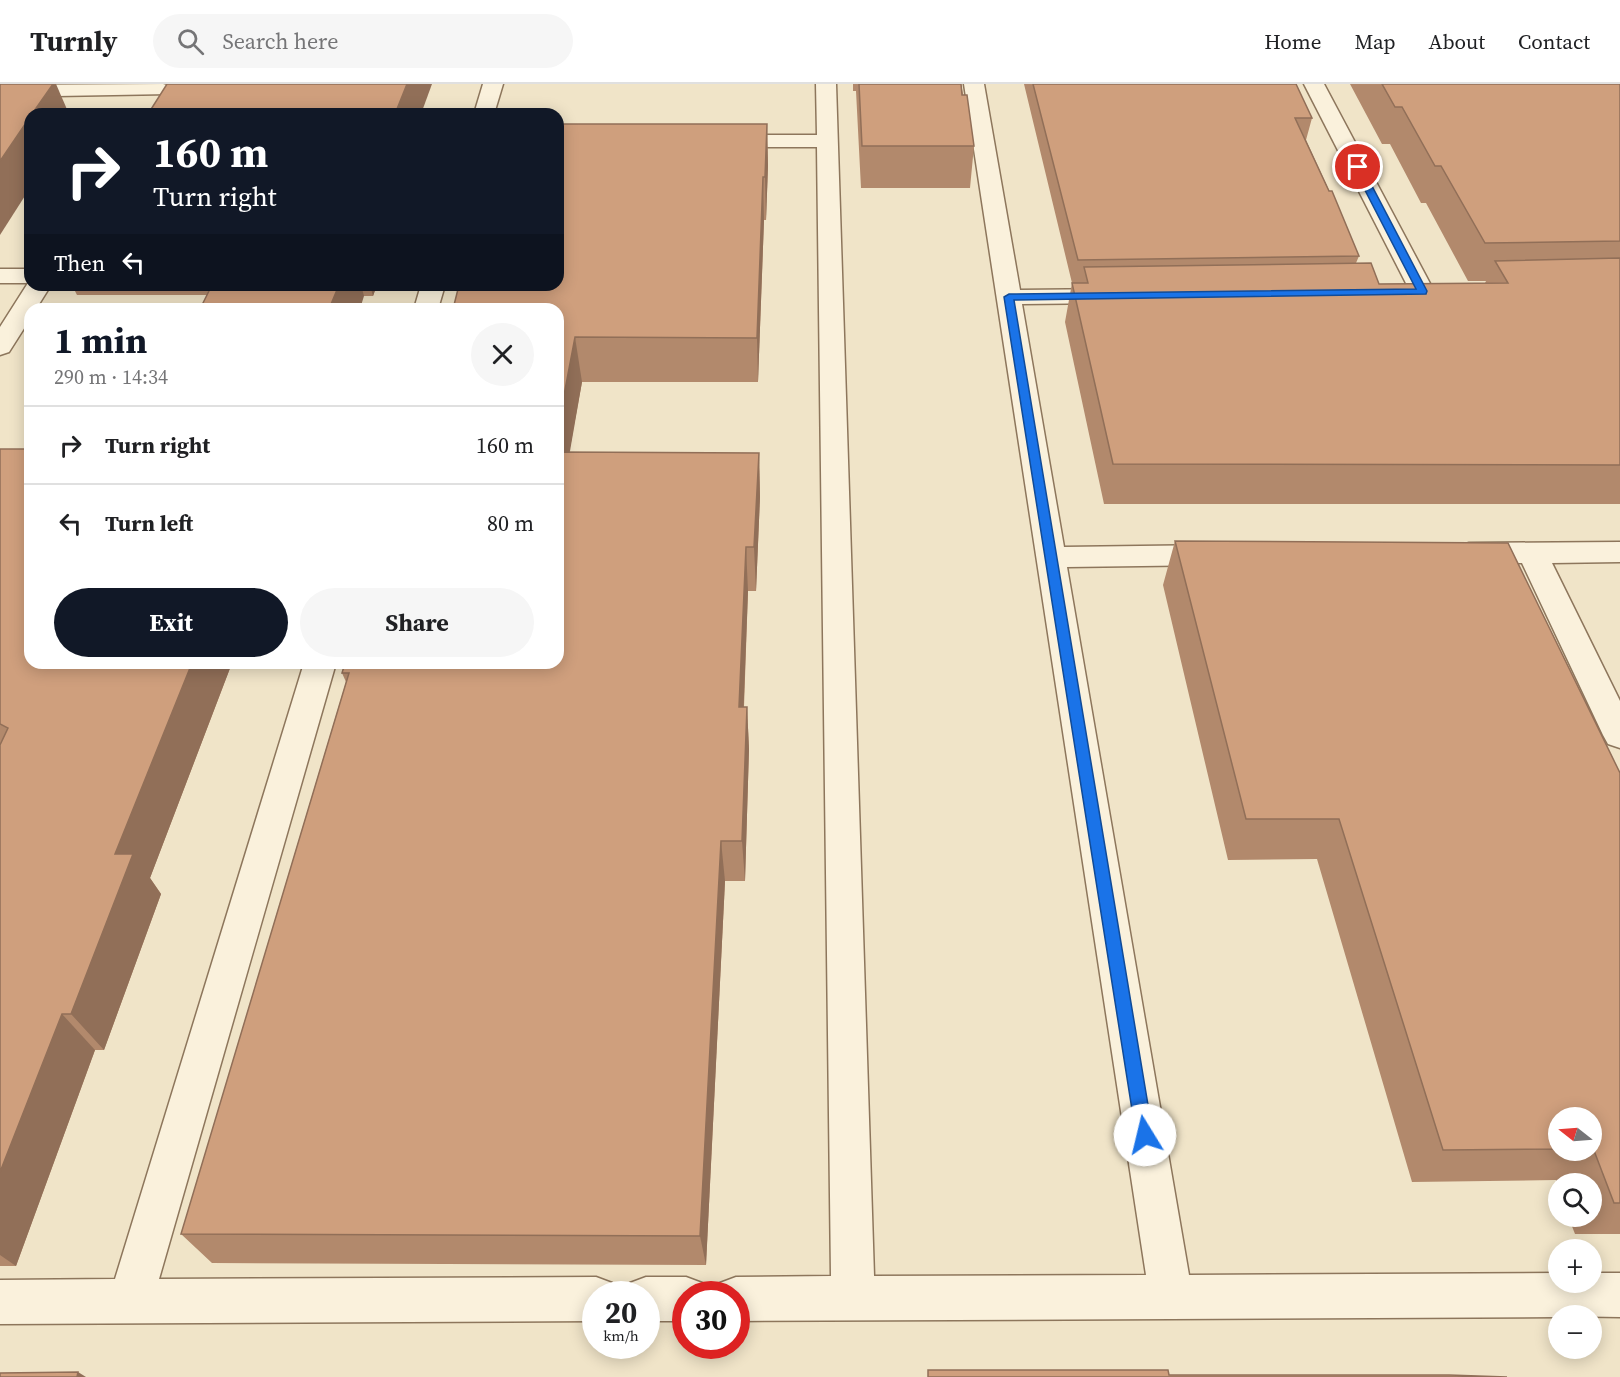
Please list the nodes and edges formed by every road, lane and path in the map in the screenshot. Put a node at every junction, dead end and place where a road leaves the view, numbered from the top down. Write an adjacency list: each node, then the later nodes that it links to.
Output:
1 (493, 84): 7 (street)
2 (826, 84): 9 (street)
3 (974, 84): 14 (street)
4 (1314, 84): 12 (street)
5 (0, 91): 6 (street)
6 (161, 94)
7 (486, 108)
8 (699, 140): 9 (street)
9 (828, 141): 26 (street)
10 (0, 276): 11 (street)
11 (24, 276)
12 (1422, 291)
13 (1139, 295): 14 (street)
14 (1009, 297): 21 (street)
15 (24, 309): 16 (street)
16 (0, 347)
17 (1532, 552): 18 (street); 19 (street); 23 (street)
18 (1620, 552)
19 (1438, 553)
20 (1238, 555): 21 (street)
21 (1051, 557): 25 (street)
22 (318, 669): 29 (street)
23 (1620, 735)
24 (1620, 1295): 25 (street)
25 (1171, 1297): 26 (street)
26 (853, 1298): 28 (street)
27 (582, 1299): 29 (street)
28 (750, 1299)
29 (130, 1301): 30 (street)
30 (0, 1302)

